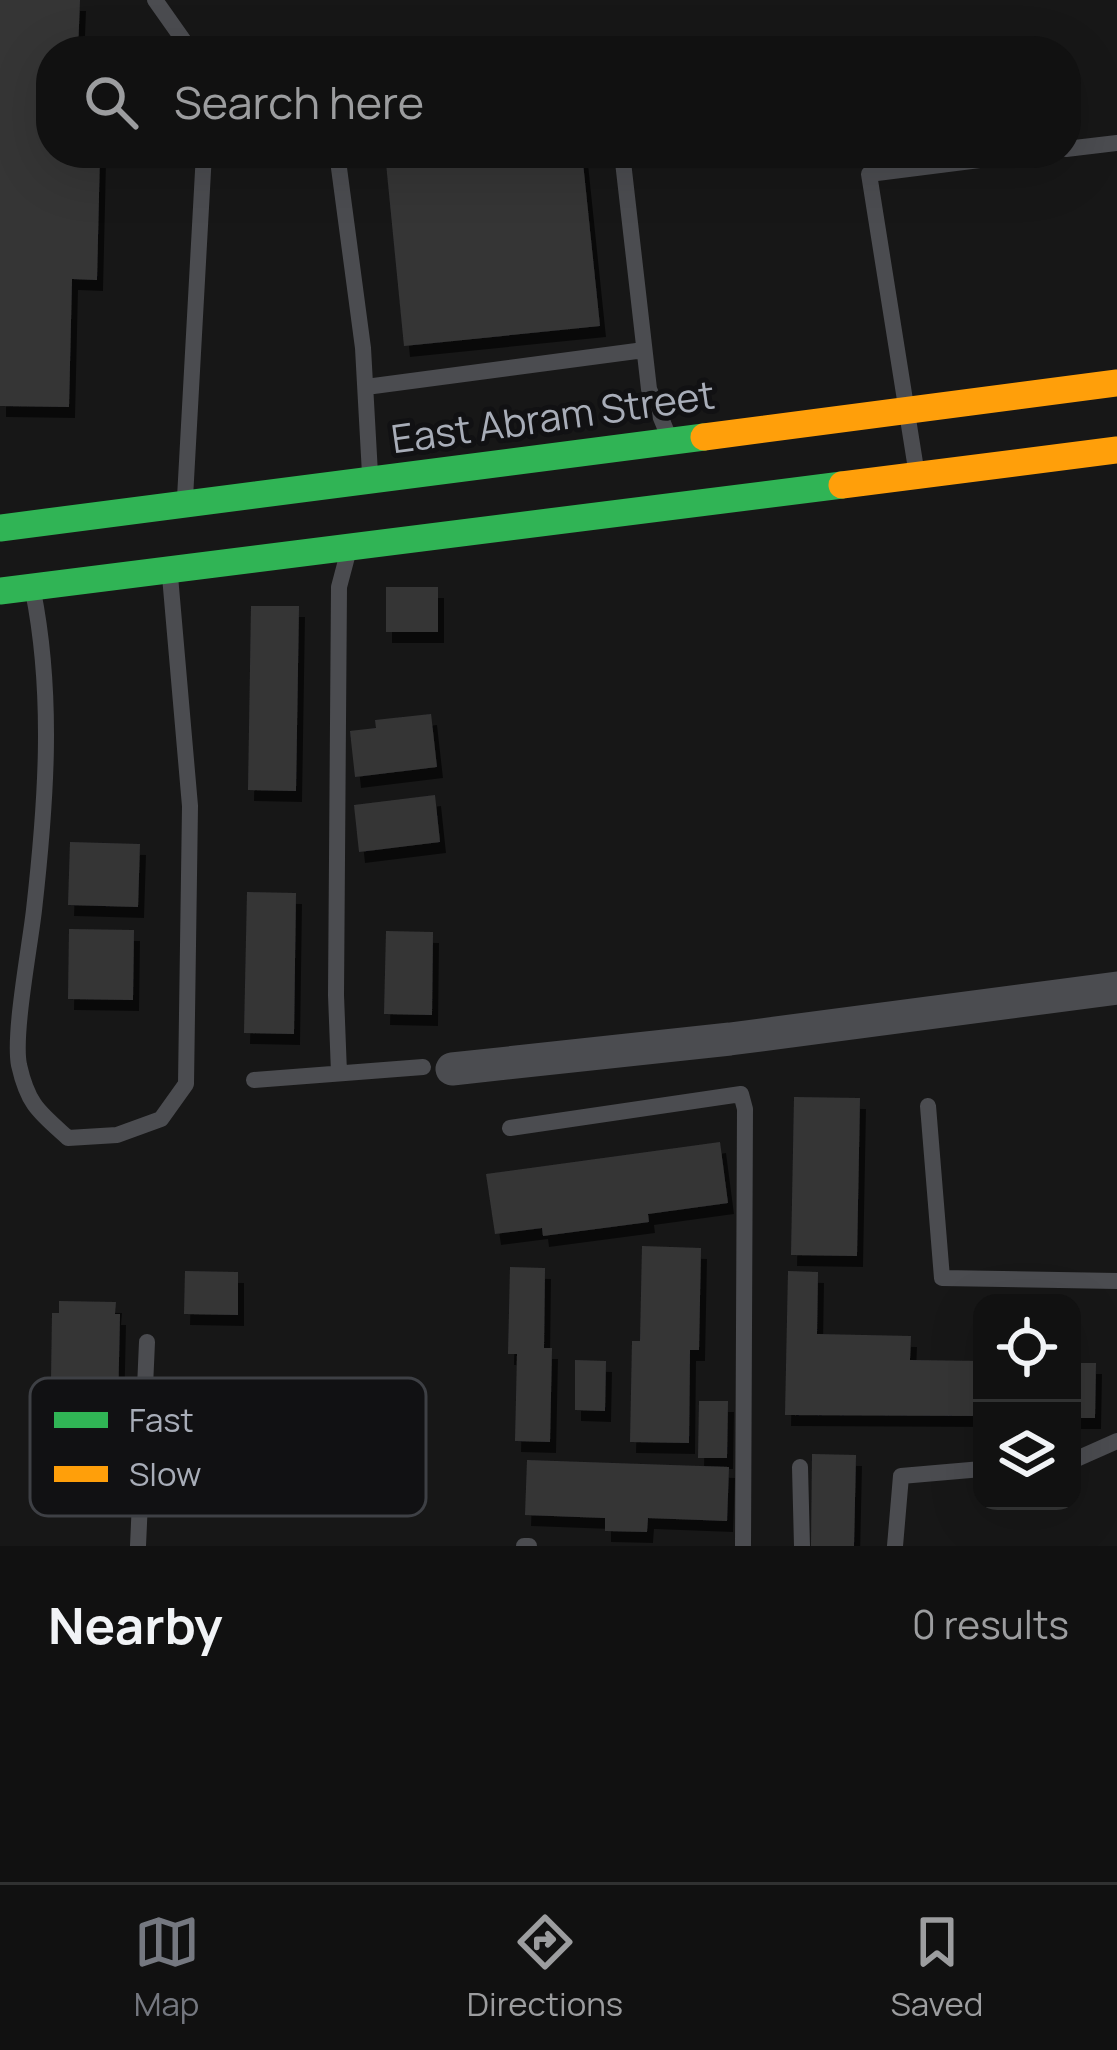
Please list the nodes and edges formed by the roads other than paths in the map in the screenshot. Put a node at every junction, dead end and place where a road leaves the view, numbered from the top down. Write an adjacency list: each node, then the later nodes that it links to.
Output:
1 (155, 0): 2 (lane)
2 (180, 36)
3 (1117, 142): 4 (lane)
4 (1081, 147)
5 (203, 168): 16 (lane)
6 (339, 168): 11 (lane)
7 (624, 168): 9 (lane)
8 (916, 168): 12 (lane)
9 (644, 350): 11 (lane); 13 (lane)
10 (1117, 383): 12 (main road, East Abram Street)
11 (366, 387): 17 (lane)
12 (904, 410): 13 (main road, East Abram Street); 15 (lane)
13 (670, 442): 17 (main road, East Abram Street)
14 (1117, 450): 15 (main road, East Abram Street)
15 (917, 476): 17 (main road, East Abram Street)
16 (184, 505): 17 (main road, East Abram Street); 18 (main road, East Abram Street); 19 (main road)
17 (358, 513): 20 (main road, East Abram Street); 25 (lane)
18 (0, 528)
19 (77, 545)
20 (170, 569): 21 (main road, East Abram Street); 21 (lane)
21 (33, 586): 22 (main road, East Abram Street)
22 (0, 590)
23 (1117, 988): 24 (street)
24 (437, 1068): 25 (lane)
25 (339, 1073): 26 (lane)
26 (254, 1080)
27 (928, 1106): 29 (lane)
28 (510, 1128): 38 (lane)
29 (1117, 1281)
30 (146, 1342): 31 (lane)
31 (145, 1378)
32 (1117, 1442): 33 (lane)
33 (1081, 1457)
34 (800, 1468): 39 (lane)
35 (973, 1470): 40 (lane)
36 (139, 1516): 37 (lane)
37 (138, 1546)
38 (743, 1546)
39 (802, 1546)
40 (895, 1546)

